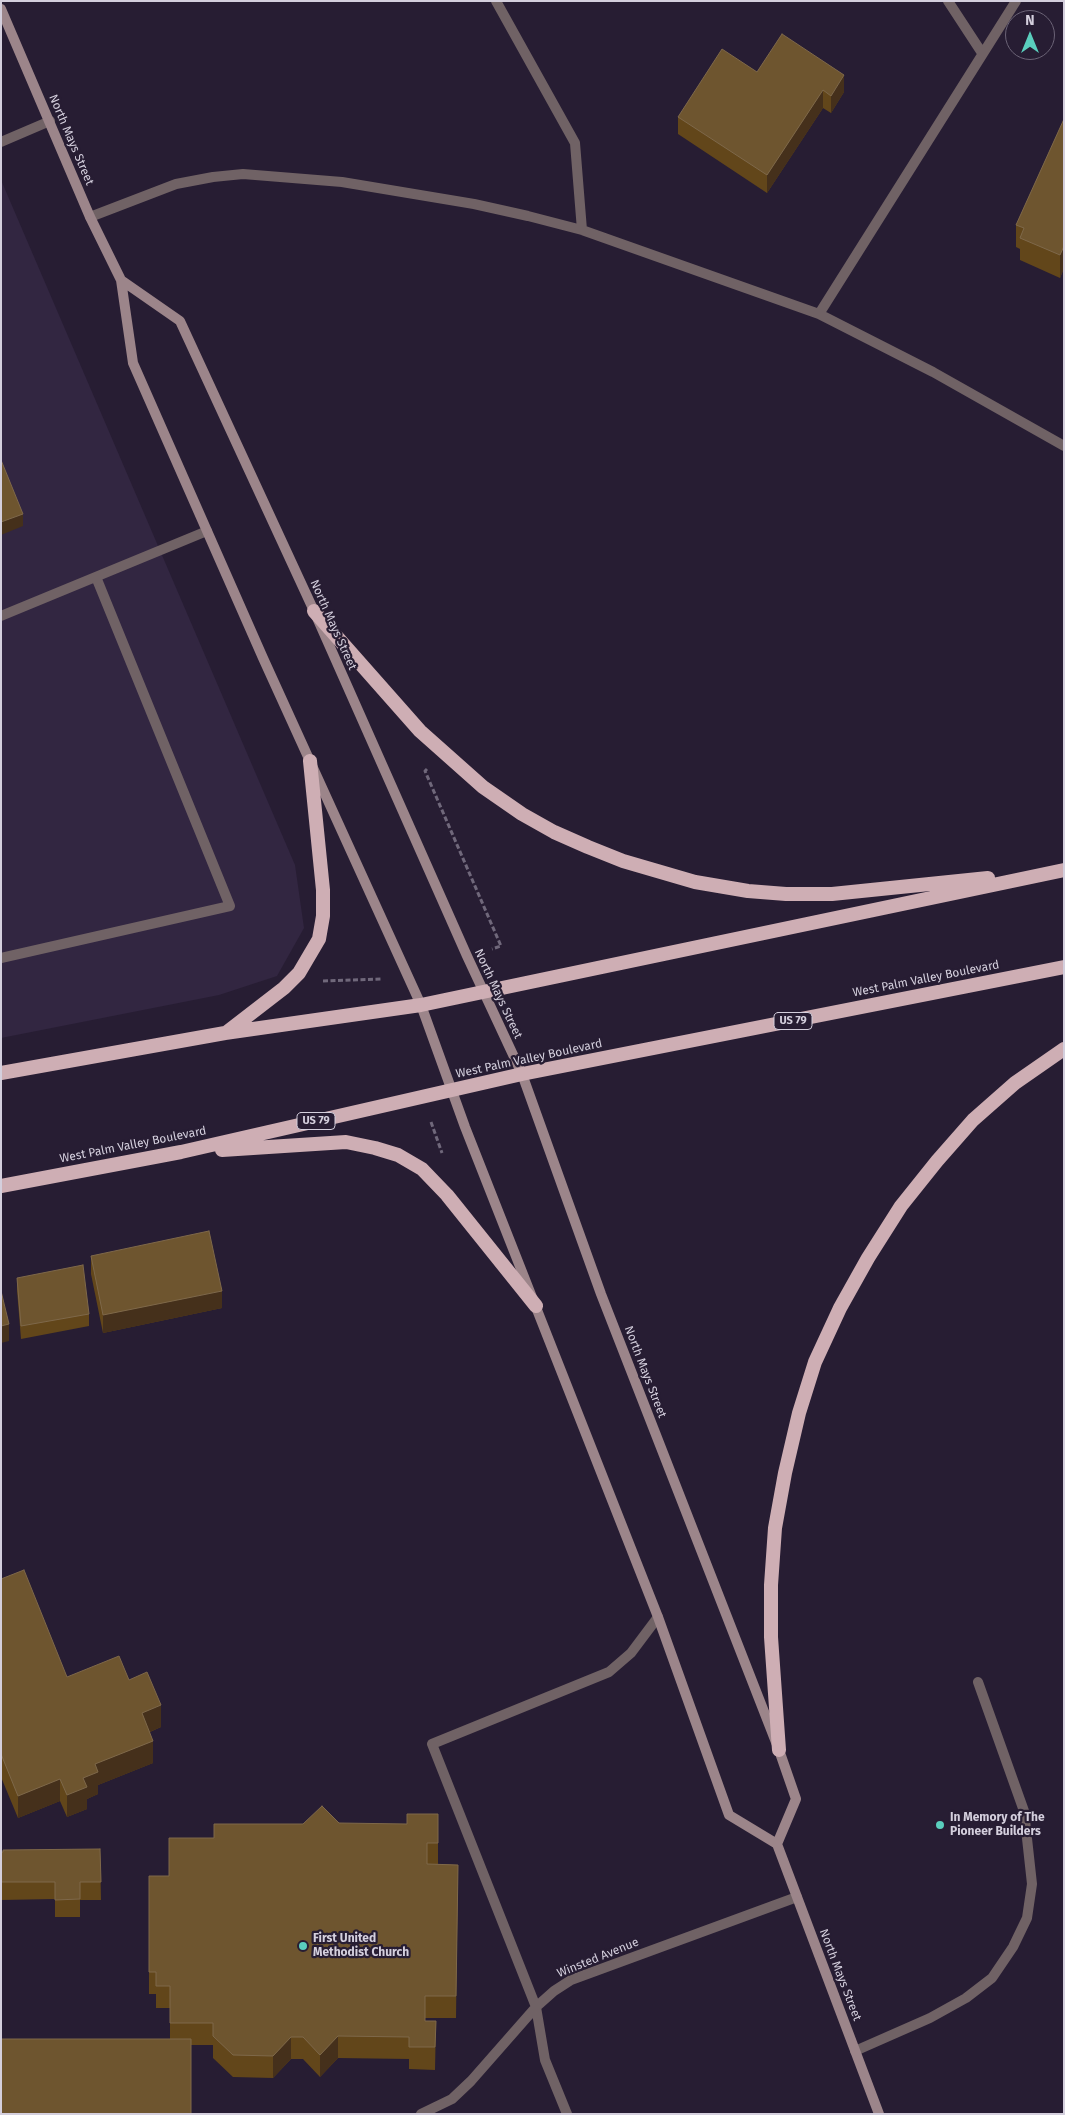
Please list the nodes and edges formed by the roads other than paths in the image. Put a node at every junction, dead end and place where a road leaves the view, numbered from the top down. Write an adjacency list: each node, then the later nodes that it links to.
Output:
1 (496, 1): 9 (street)
2 (948, 1): 5 (street)
3 (1016, 1): 5 (street)
4 (1, 9): 6 (main road, North Mays Street)
5 (982, 54): 11 (street)
6 (50, 122): 7 (street); 8 (main road, North Mays Street)
7 (1, 142)
8 (90, 217): 9 (street); 10 (main road, North Mays Street)
9 (582, 230): 11 (street)
10 (121, 280): 13 (main road, North Mays Street); 15 (main road, North Mays Street)
11 (819, 314): 12 (street)
12 (1064, 446)
13 (207, 531): 14 (street); 17 (main road, North Mays Street)
14 (96, 577): 16 (street); 19 (street)
15 (314, 612): 18 (highway); 21 (main road, North Mays Street)
16 (1, 616)
17 (310, 761): 22 (main road, North Mays Street); 23 (highway)
18 (1064, 870): 21 (highway)
19 (1, 958)
20 (1064, 968): 26 (highway, West Palm Valley Boulevard / US 79)
21 (484, 992): 22 (highway); 26 (main road, North Mays Street)
22 (421, 1005): 23 (highway); 27 (main road, North Mays Street)
23 (225, 1034): 25 (highway)
24 (1064, 1049): 33 (highway)
25 (1, 1072)
26 (522, 1074): 27 (highway, West Palm Valley Boulevard / US 79); 33 (main road, North Mays Street)
27 (451, 1090): 28 (highway, West Palm Valley Boulevard / US 79); 30 (main road, North Mays Street)
28 (181, 1152): 29 (highway, West Palm Valley Boulevard / US 79); 30 (highway)
29 (1, 1186)
30 (536, 1306): 31 (main road, North Mays Street)
31 (658, 1617): 34 (main road, North Mays Street); 36 (street)
32 (978, 1682): 37 (street)
33 (779, 1750): 34 (main road, North Mays Street)
34 (777, 1844): 35 (main road, North Mays Street)
35 (797, 1897): 36 (street, Winsted Avenue); 37 (main road, North Mays Street)
36 (536, 2007): 38 (street, Winsted Avenue); 39 (street)
37 (855, 2050): 40 (main road, North Mays Street)
38 (421, 2114)
39 (567, 2114)
40 (879, 2114)

